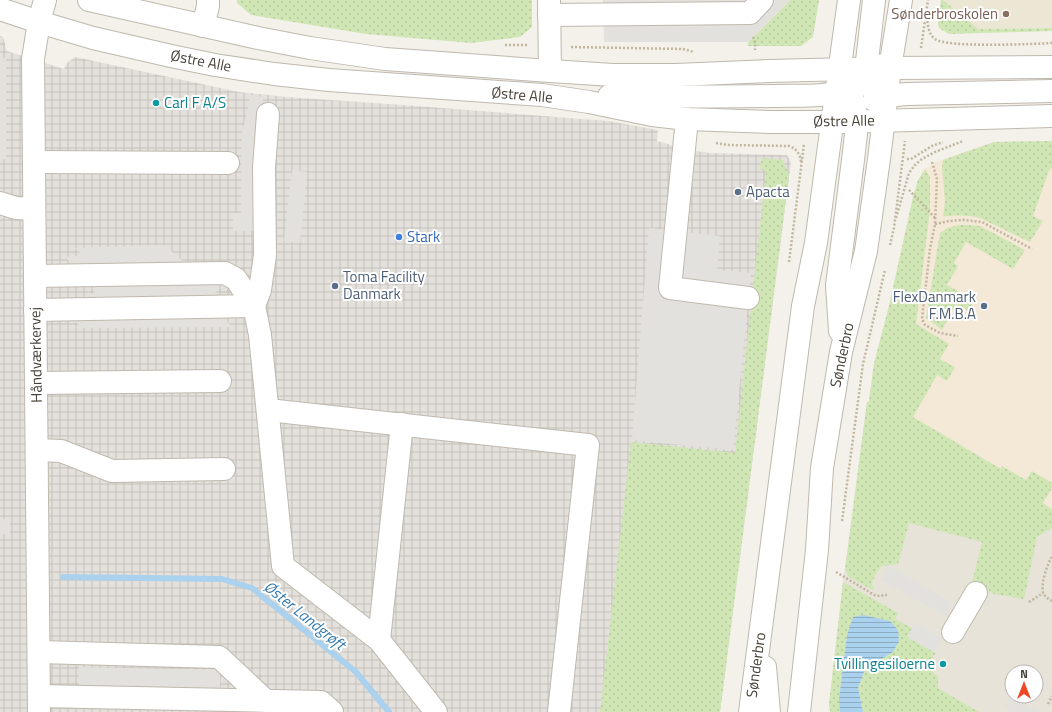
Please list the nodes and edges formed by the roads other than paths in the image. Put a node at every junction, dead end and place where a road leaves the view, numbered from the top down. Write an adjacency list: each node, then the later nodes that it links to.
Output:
1 (45, 0): 11 (street, Håndværkervej)
2 (89, 0): 12 (street, Østre Alle)
3 (208, 0): 12 (street)
4 (762, 0): 8 (street)
5 (849, 0): 18 (street, Sønderbro)
6 (874, 0): 15 (street, Sønderbro)
7 (901, 0): 15 (street)
8 (588, 7): 9 (street)
9 (549, 8): 14 (street)
10 (0, 9): 11 (street, Østre Alle)
11 (39, 22): 17 (street, Østre Alle); 23 (street, Håndværkervej)
12 (203, 26): 14 (street, Østre Alle)
13 (1052, 67): 15 (street, Østre Alle)
14 (550, 71): 18 (street, Østre Alle)
15 (877, 71): 18 (street, Østre Alle); 19 (street, Sønderbro)
16 (1052, 91): 19 (street)
17 (542, 95): 18 (street); 22 (street, Østre Alle)
18 (843, 101): 19 (street, Østre Alle); 22 (street, Østre Alle); 31 (street); 39 (street, Sønderbro)
19 (885, 104): 21 (street, Østre Alle); 31 (street, Sønderbro)
20 (268, 114): 29 (street)
21 (1052, 116)
22 (687, 119): 28 (street)
23 (34, 162): 24 (street); 26 (street, Håndværkervej)
24 (228, 163)
25 (0, 203): 26 (street)
26 (34, 209): 27 (street, Håndværkervej)
27 (35, 276): 29 (street); 30 (street, Håndværkervej)
28 (748, 298)
29 (254, 306): 30 (street); 34 (street)
30 (35, 310): 33 (street, Håndværkervej)
31 (841, 352): 50 (street, Sønderbro)
32 (220, 381): 33 (street)
33 (36, 383): 36 (street, Håndværkervej)
34 (268, 410): 35 (street); 41 (street)
35 (402, 424): 41 (street); 47 (street)
36 (37, 450): 37 (street); 42 (street, Håndværkervej)
37 (224, 469)
38 (976, 593): 40 (street)
39 (762, 622): 48 (street, Sønderbro); 49 (street)
40 (953, 632)
41 (379, 640): 46 (street)
42 (38, 652): 43 (street); 44 (street, Håndværkervej)
43 (266, 701): 44 (street); 45 (street)
44 (39, 704)
45 (332, 712)
46 (436, 712)
47 (559, 712)
48 (750, 712)
49 (769, 712)
50 (799, 712)

